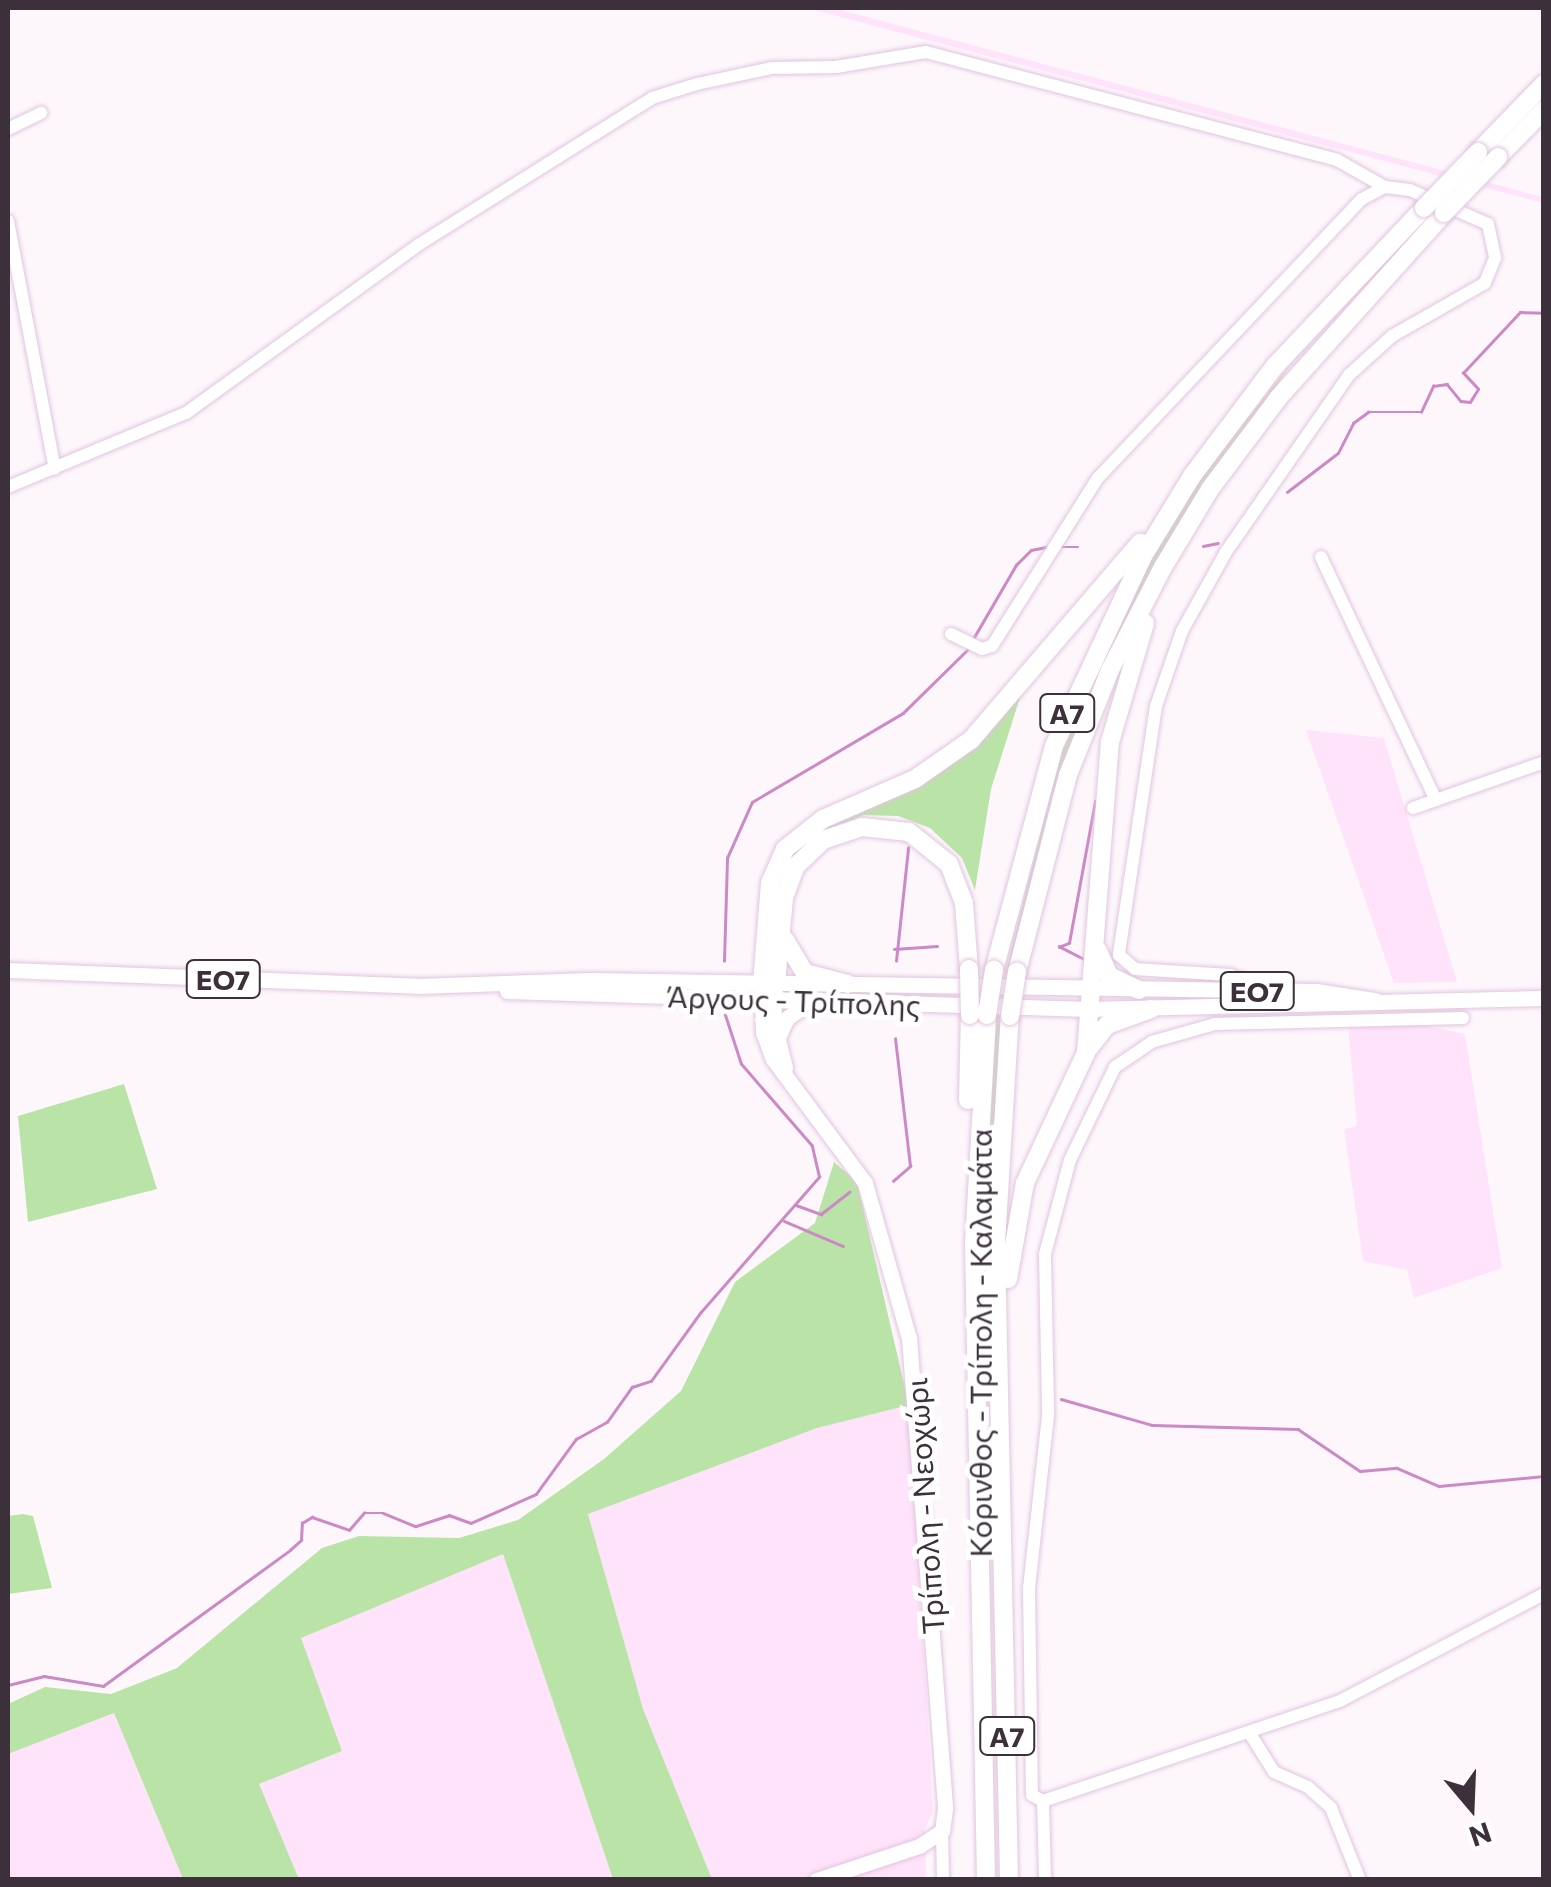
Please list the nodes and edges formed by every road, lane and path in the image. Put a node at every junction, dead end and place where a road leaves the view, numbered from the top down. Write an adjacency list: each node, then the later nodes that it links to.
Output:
1 (1544, 84): 8 (highway, Κόρινθος - Τρίπολη - Καλαμάτα / Α7, bridge)
2 (1544, 110): 10 (highway, Κόρινθος - Τρίπολη - Καλαμάτα / Α7, bridge)
3 (41, 114): 4 (street)
4 (8, 129)
5 (1385, 187): 7 (street); 12 (street); 23 (street)
6 (8, 221): 7 (street)
7 (55, 469): 9 (street)
8 (1192, 476): 22 (highway); 29 (highway, Κόρινθος - Τρίπολη - Καλαμάτα / Α7, bridge)
9 (8, 487)
10 (1174, 548): 17 (highway); 34 (highway, Κόρινθος - Τρίπολη - Καλαμάτα / Α7, bridge)
11 (1321, 557): 14 (street)
12 (957, 637)
13 (1544, 762): 14 (street)
14 (1436, 800): 15 (street)
15 (1413, 808)
16 (782, 931): 19 (highway); 22 (highway); 29 (highway, bridge)
17 (1096, 941): 20 (highway); 21 (highway)
18 (8, 970): 22 (main road, Άργους - Τρίπολης / ΕΟ7)
19 (848, 984): 20 (main road, Άργους - Τρίπολης / ΕΟ7); 22 (main road, Άργους - Τρίπολης / ΕΟ7)
20 (1091, 988): 21 (main road, Άργους - Τρίπολης / ΕΟ7); 27 (highway)
21 (1140, 990): 23 (main road, ΕΟ7)
22 (768, 991): 26 (main road, Άργους - Τρίπολης / ΕΟ7); 31 (main road, Τρίπολη - Νεοχώρι); 33 (main road, Τρίπολη - Νεοχώρι)
23 (1272, 991): 25 (main road, ΕΟ7)
24 (1544, 998): 25 (main road, ΕΟ7)
25 (1375, 1000): 28 (main road, ΕΟ7)
26 (811, 1001): 27 (main road, Άργους - Τρίπολης / ΕΟ7); 31 (main road)
27 (1089, 1009): 28 (main road, Άργους - Τρίπολης / ΕΟ7); 32 (highway)
28 (1150, 1009): 32 (highway)
29 (978, 1015): 41 (highway, Κόρινθος - Τρίπολη - Καλαμάτα / Α7)
30 (1463, 1018): 37 (street)
31 (777, 1040): 33 (main road, Τρίπολη - Νεοχώρι)
32 (1086, 1053): 34 (highway)
33 (786, 1077): 38 (main road, Τρίπολη - Νεοχώρι)
34 (999, 1359): 42 (highway, Κόρινθος - Τρίπολη - Καλαμάτα / Α7)
35 (1544, 1594): 36 (street)
36 (1249, 1732): 37 (street); 44 (street)
37 (1043, 1801): 43 (street)
38 (942, 1831): 39 (main road); 40 (street)
39 (816, 1880)
40 (943, 1880)
41 (986, 1880)
42 (1009, 1880)
43 (1045, 1880)
44 (1360, 1880)

